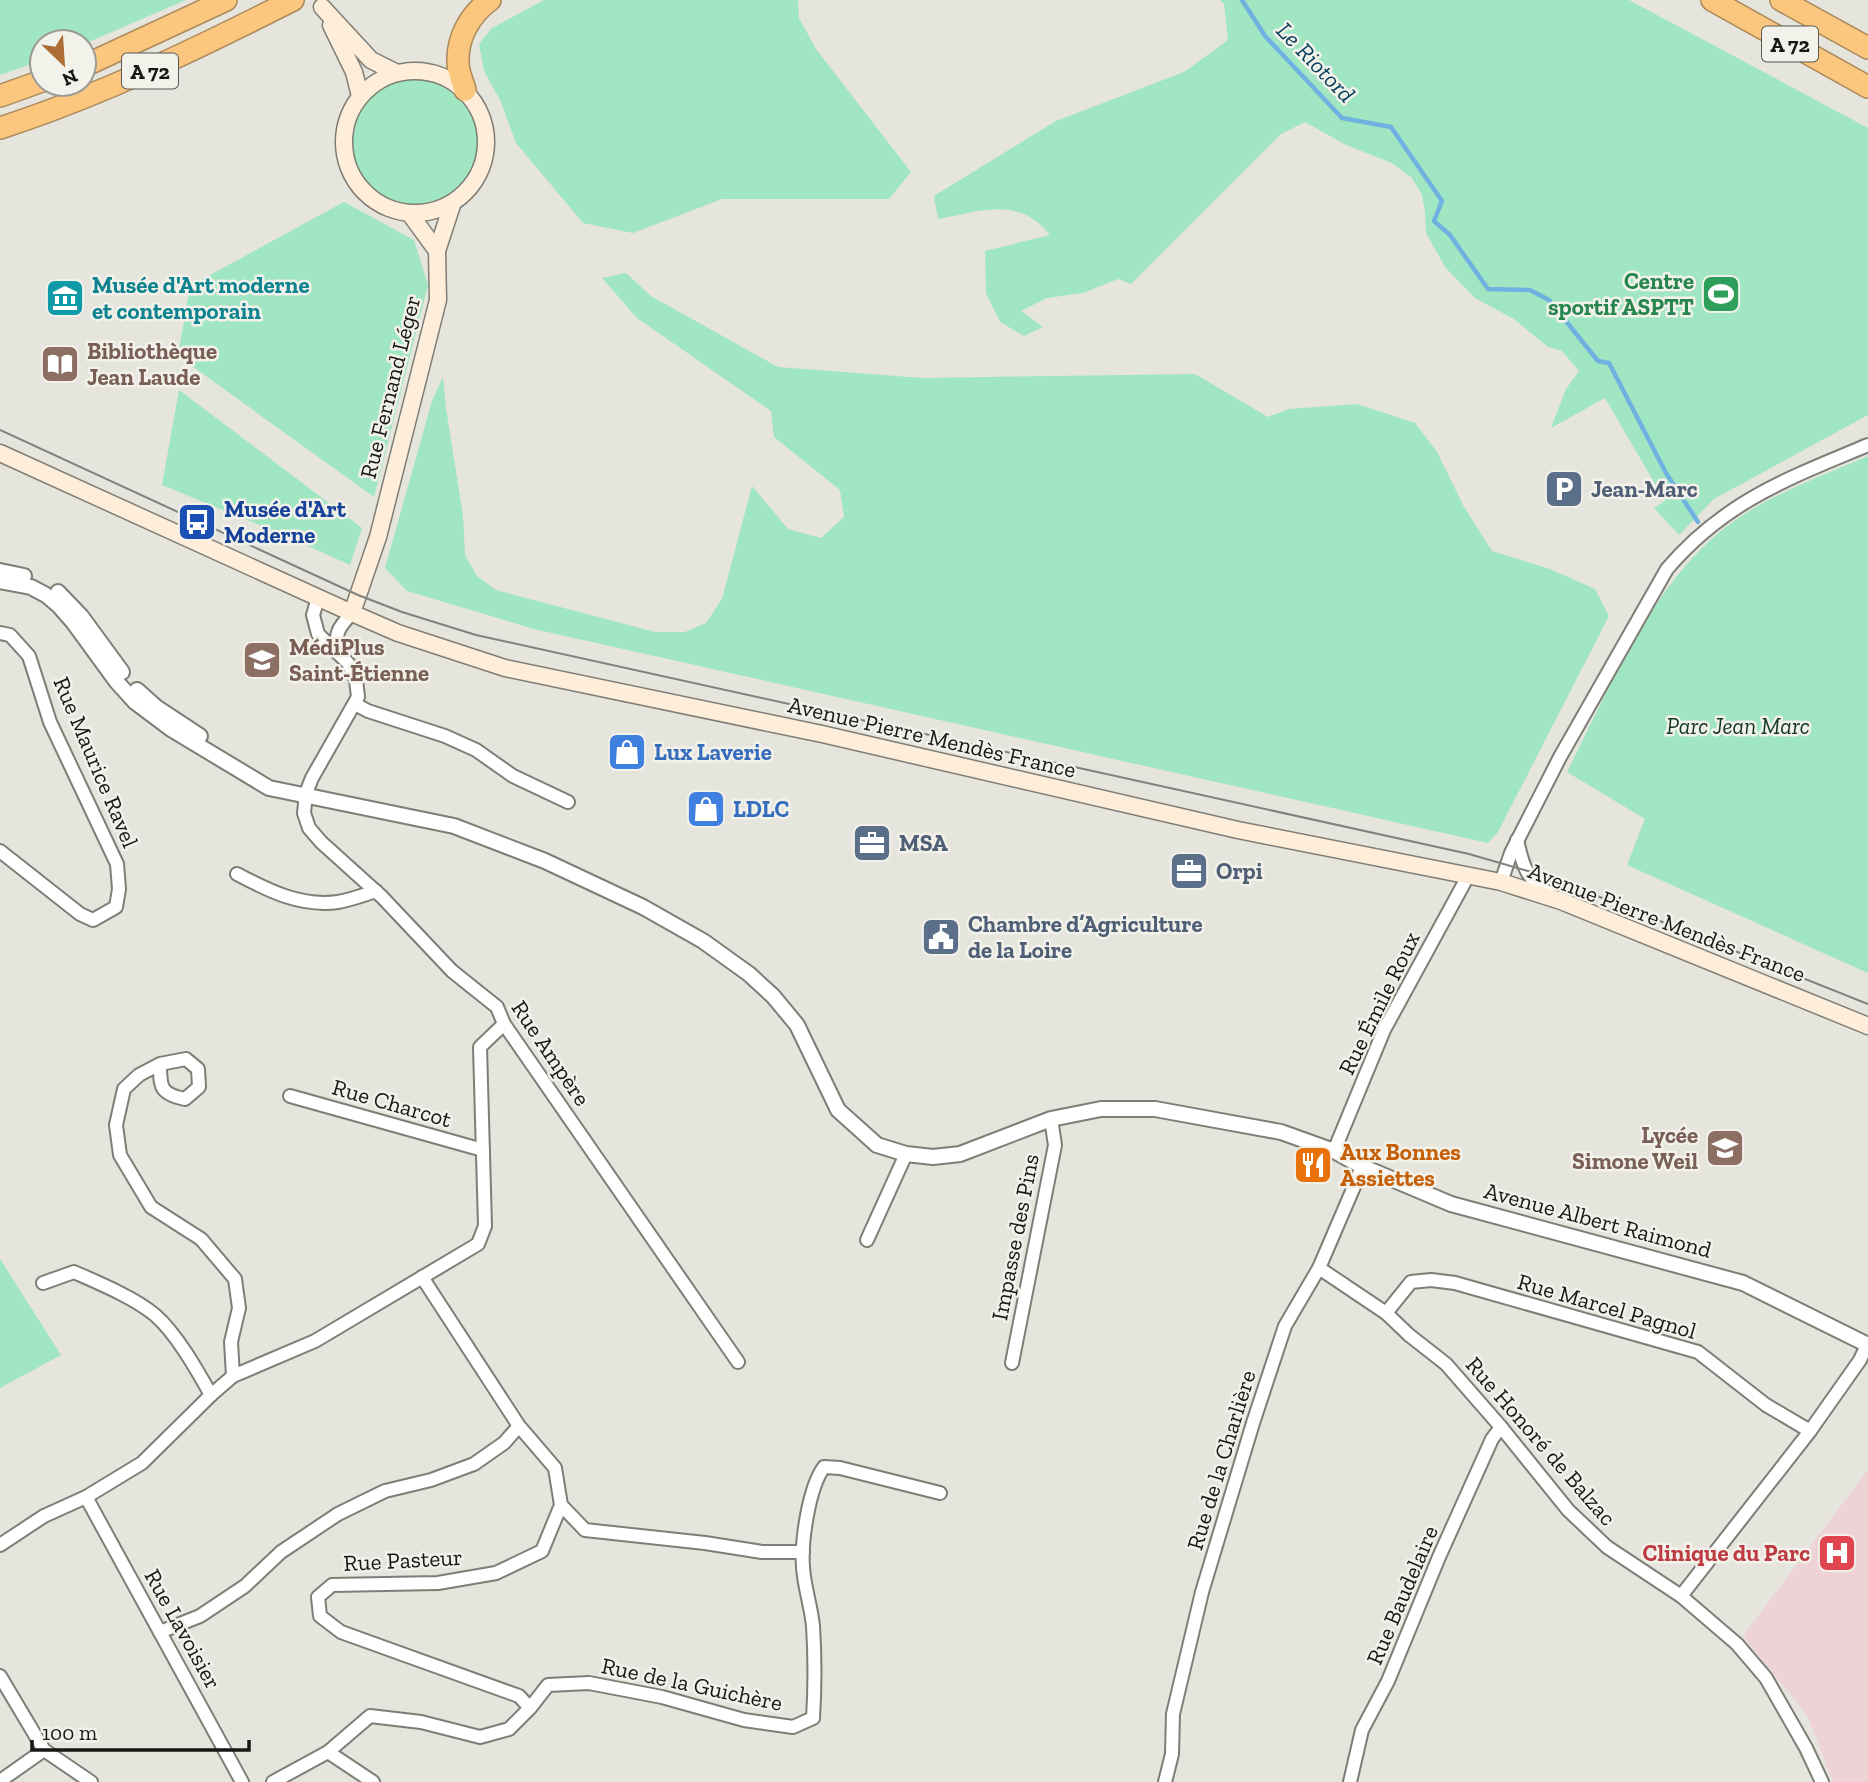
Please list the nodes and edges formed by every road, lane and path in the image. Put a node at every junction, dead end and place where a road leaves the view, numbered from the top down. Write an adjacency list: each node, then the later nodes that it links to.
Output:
1 (226, 0): 7 (highway, A 72)
2 (293, 0): 14 (highway, A 72)
3 (490, 0): 11 (highway)
4 (1712, 0): 10 (highway, A 72)
5 (1781, 0): 6 (highway, A 72)
6 (1868, 48)
7 (98, 59)
8 (395, 72): 11 (main road); 13 (main road); 13 (main road)
9 (28, 86): 12 (highway)
10 (1868, 87)
11 (465, 90): 15 (main road)
12 (0, 96)
13 (360, 96): 16 (main road)
14 (0, 128)
15 (452, 205): 16 (main road); 17 (main road, Rue Fernand Léger)
16 (410, 214): 17 (main road)
17 (437, 251): 23 (main road, Rue Fernand Léger)
18 (1868, 445): 30 (street)
19 (0, 453): 22 (main road, Avenue Pierre Mendès France)
20 (0, 571): 27 (street, Avenue Albert Raimond)
21 (0, 581): 27 (street, Avenue Albert Raimond)
22 (318, 597): 23 (main road, Avenue Pierre Mendès France); 25 (street)
23 (352, 613): 25 (street); 33 (main road, Avenue Pierre Mendès France)
24 (0, 633): 31 (street, Rue Maurice Ravel)
25 (338, 653): 26 (street)
26 (355, 704): 28 (street); 29 (street)
27 (224, 757): 28 (street, Avenue Albert Raimond)
28 (305, 795): 35 (street, Rue Ampère); 44 (street, Avenue Albert Raimond)
29 (568, 802)
30 (1517, 840): 34 (street); 36 (street)
31 (0, 851)
32 (237, 874): 35 (street)
33 (1468, 876): 34 (main road, Avenue Pierre Mendès France); 43 (street, Rue Émile Roux)
34 (1501, 883): 36 (main road, Avenue Pierre Mendès France)
35 (376, 891): 37 (street, Rue Ampère)
36 (1561, 901): 38 (main road, Avenue Pierre Mendès France)
37 (504, 1024): 42 (street); 52 (street, Rue Ampère)
38 (1868, 1026)
39 (160, 1064): 54 (street)
40 (290, 1096): 42 (street, Rue Charcot)
41 (1051, 1119): 43 (street, Avenue Albert Raimond); 44 (street, Avenue Albert Raimond); 53 (street, Impasse des Pins)
42 (483, 1150): 48 (street)
43 (1334, 1151): 45 (street, Avenue Albert Raimond)
44 (906, 1154): 46 (street)
45 (1361, 1166): 47 (street, Rue de la Charlière); 51 (street, Avenue Albert Raimond)
46 (867, 1240)
47 (1319, 1268): 50 (street, Rue Honoré de Balzac); 75 (street, Rue de la Charlière)
48 (422, 1278): 54 (street); 56 (street)
49 (43, 1283): 55 (street)
50 (1386, 1312): 57 (street, Rue Honoré de Balzac); 58 (street, Rue Marcel Pagnol)
51 (1867, 1345): 58 (street)
52 (738, 1362)
53 (1012, 1363)
54 (233, 1376): 55 (street)
55 (211, 1395): 60 (street)
56 (519, 1426): 61 (street); 65 (street)
57 (1501, 1427): 64 (street, Rue Honoré de Balzac); 76 (street, Rue Baudelaire)
58 (1810, 1431): 64 (street)
59 (940, 1493): 63 (street, Rue de la Guichère)
60 (86, 1497): 62 (street); 65 (street, Rue Lavoisier)
61 (561, 1505): 63 (street); 67 (street, Rue Pasteur)
62 (0, 1545)
63 (803, 1552): 67 (street, Rue de la Guichère)
64 (1681, 1596): 77 (street, Rue Honoré de Balzac)
65 (160, 1632): 72 (street, Rue Lavoisier)
66 (0, 1676): 68 (street)
67 (530, 1708): 69 (street)
68 (44, 1750): 70 (street); 71 (street)
69 (328, 1752): 73 (street); 74 (street)
70 (0, 1781)
71 (91, 1782)
72 (242, 1782)
73 (273, 1782)
74 (373, 1782)
75 (1165, 1782)
76 (1350, 1782)
77 (1822, 1782)

